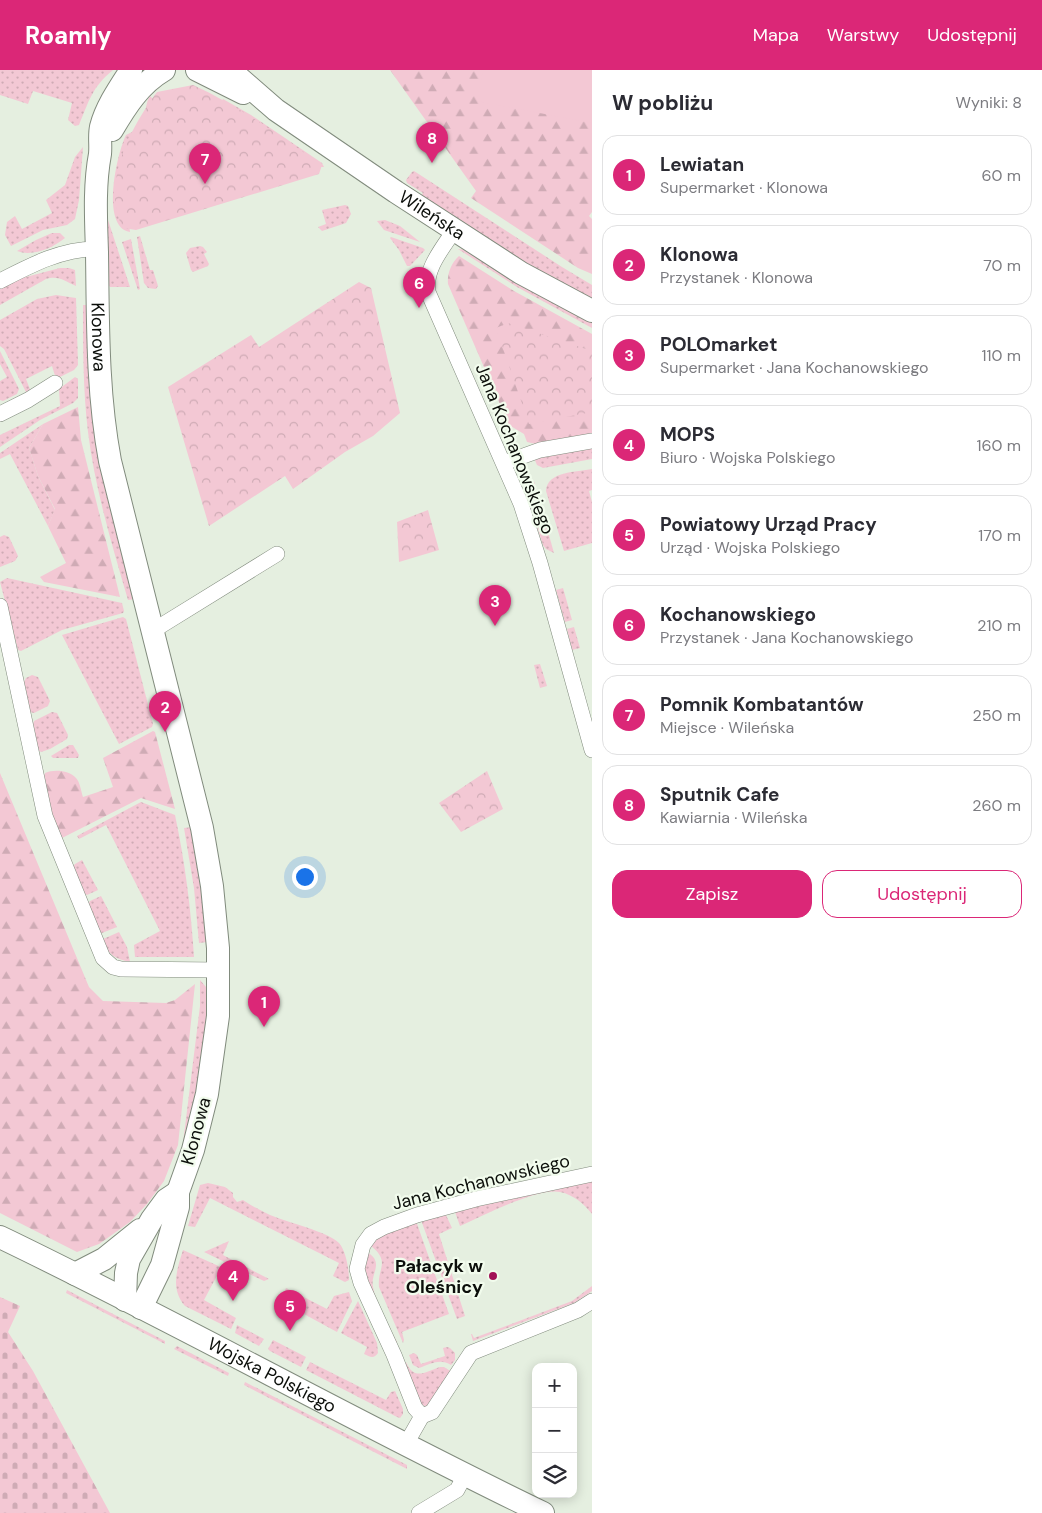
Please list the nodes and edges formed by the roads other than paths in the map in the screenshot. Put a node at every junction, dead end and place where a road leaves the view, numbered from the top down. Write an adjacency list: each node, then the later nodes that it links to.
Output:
1 (131, 70): 6 (street, Klonowa)
2 (164, 70): 6 (street, Klonowa)
3 (197, 70): 5 (street, Wileńska)
4 (230, 70): 5 (street, Wileńska)
5 (276, 110): 7 (street, Wileńska)
6 (100, 153): 8 (street, Klonowa)
7 (455, 229): 10 (street, Wileńska); 14 (street, Jana Kochanowskiego)
8 (97, 249): 9 (street); 17 (street, Klonowa)
9 (0, 281)
10 (592, 311)
11 (56, 383): 12 (street)
12 (0, 414)
13 (592, 442): 14 (street)
14 (504, 463): 18 (street, Jana Kochanowskiego)
15 (277, 554): 17 (street)
16 (1, 616): 19 (street)
17 (154, 630): 19 (street, Klonowa)
18 (592, 750)
19 (218, 970): 21 (street, Klonowa)
20 (592, 1174): 27 (street, Jana Kochanowskiego)
21 (178, 1192): 22 (street, Klonowa); 26 (street, Klonowa)
22 (152, 1219): 24 (street, Klonowa); 26 (street, Klonowa)
23 (0, 1237): 24 (street, Wojska Polskiego)
24 (75, 1274): 26 (street, Wojska Polskiego)
25 (592, 1301): 27 (street)
26 (133, 1304): 28 (street, Wojska Polskiego)
27 (422, 1416): 28 (street)
28 (406, 1444): 29 (street, Wojska Polskiego)
29 (465, 1475): 30 (street); 31 (street, Wojska Polskiego)
30 (419, 1513)
31 (543, 1513)

